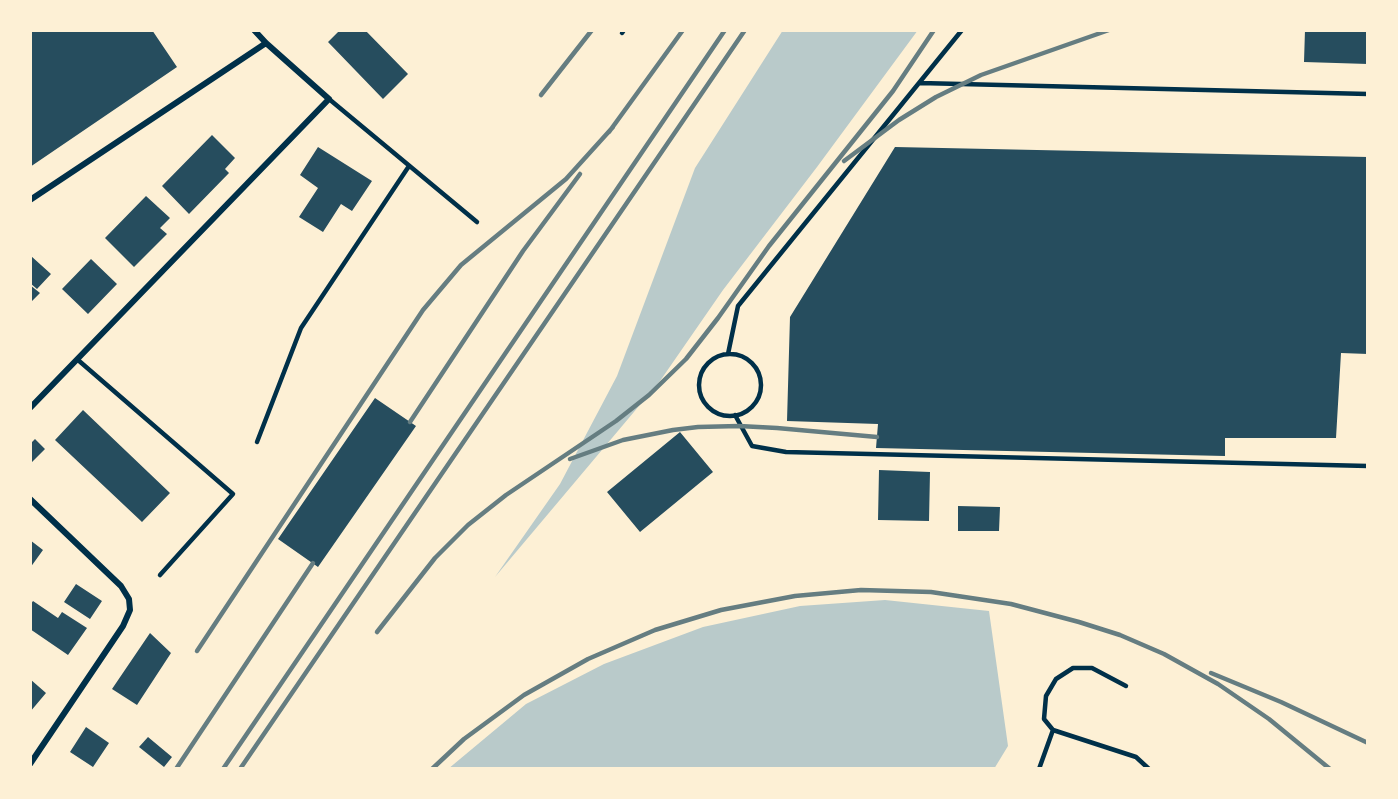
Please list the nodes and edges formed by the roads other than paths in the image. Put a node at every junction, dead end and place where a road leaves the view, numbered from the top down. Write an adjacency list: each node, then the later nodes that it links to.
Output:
1 (254, 30): 3 (street)
2 (962, 30): 4 (lane)
3 (266, 43): 6 (street); 8 (street)
4 (920, 83): 5 (lane); 10 (lane)
5 (1368, 94)
6 (329, 99): 7 (lane); 11 (street)
7 (409, 166): 9 (lane); 14 (lane)
8 (30, 200)
9 (477, 222)
10 (728, 354): 13 (lane); 13 (lane)
11 (78, 360): 12 (street); 17 (lane)
12 (30, 408)
13 (735, 415): 15 (lane)
14 (257, 442)
15 (1368, 466)
16 (30, 499): 20 (street)
17 (160, 575)
18 (1126, 686): 19 (lane)
19 (1053, 730): 21 (lane); 22 (lane)
20 (30, 764)
21 (1039, 769)
22 (1149, 769)

